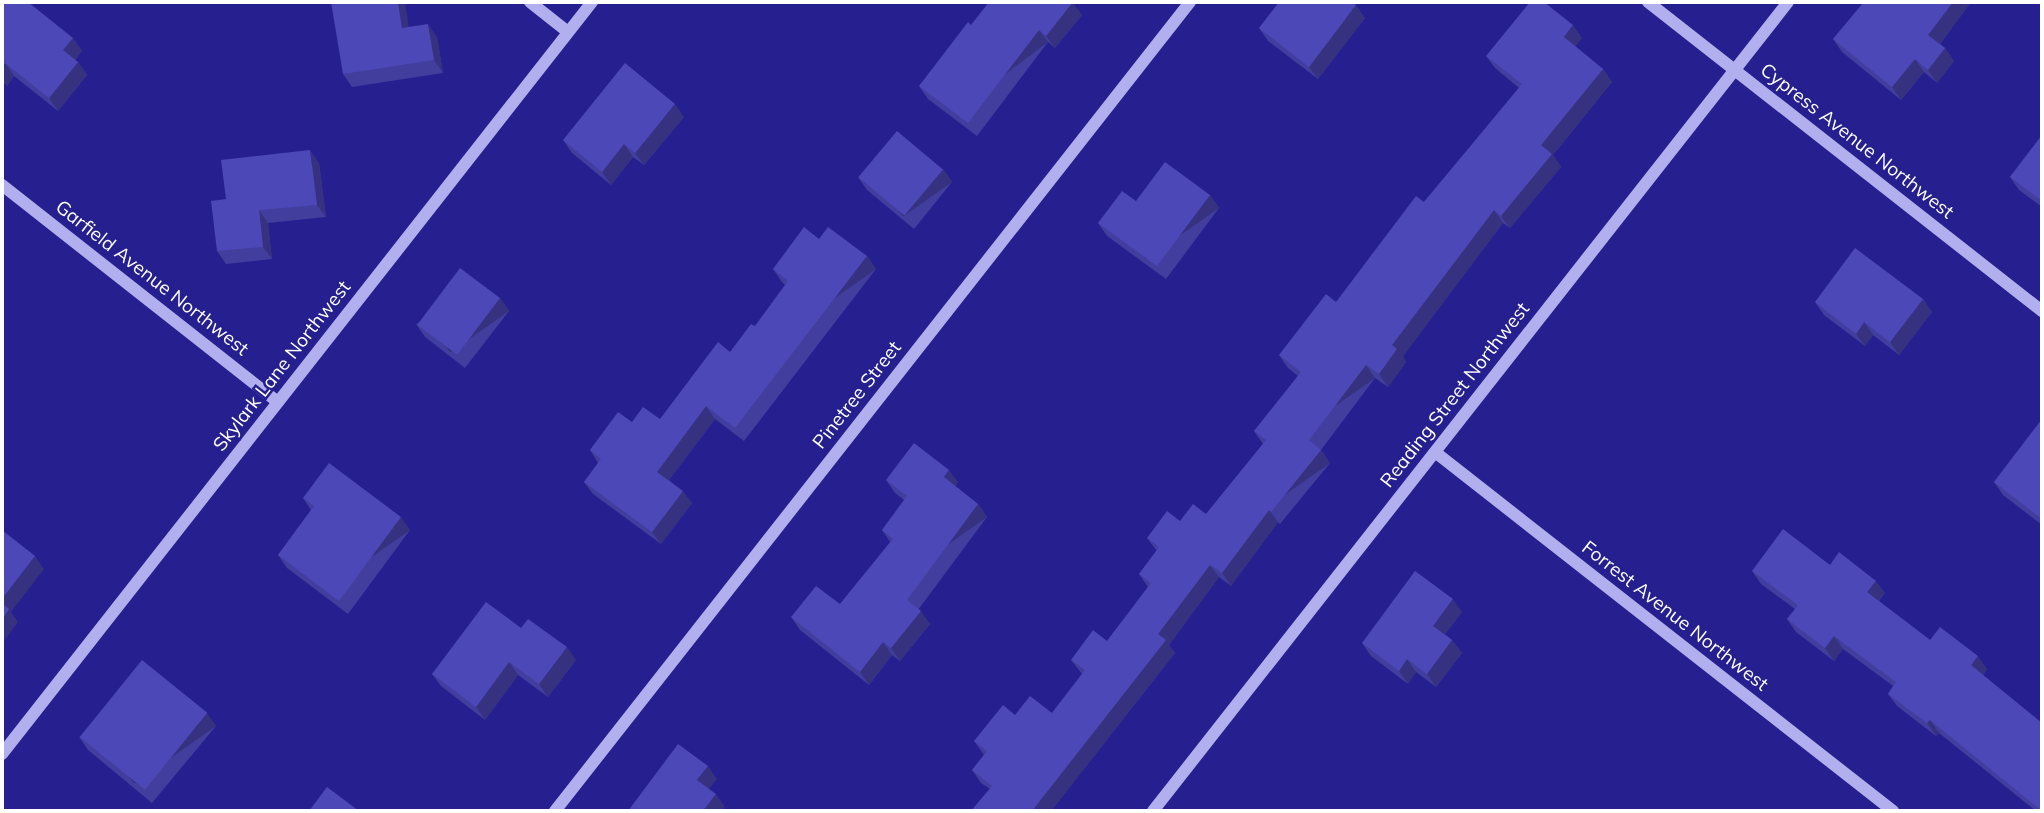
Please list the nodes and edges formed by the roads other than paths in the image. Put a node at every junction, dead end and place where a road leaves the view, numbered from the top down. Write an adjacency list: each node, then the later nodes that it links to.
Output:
1 (530, 2): 6 (street)
2 (592, 2): 6 (street, Skylark Lane Northwest)
3 (1190, 2): 13 (street, Pinetree Street)
4 (1648, 2): 7 (street, Cypress Avenue Northwest)
5 (1788, 2): 7 (street, Reading Street Northwest)
6 (568, 32): 10 (street, Skylark Lane Northwest)
7 (1735, 70): 9 (street, Cypress Avenue Northwest); 11 (street, Reading Street Northwest)
8 (2, 185): 10 (street, Garfield Avenue Northwest)
9 (2042, 311)
10 (278, 402): 12 (street, Skylark Lane Northwest)
11 (1435, 452): 14 (street, Reading Street Northwest); 15 (street, Forrest Avenue Northwest)
12 (2, 754)
13 (555, 811)
14 (1153, 811)
15 (1893, 811)

